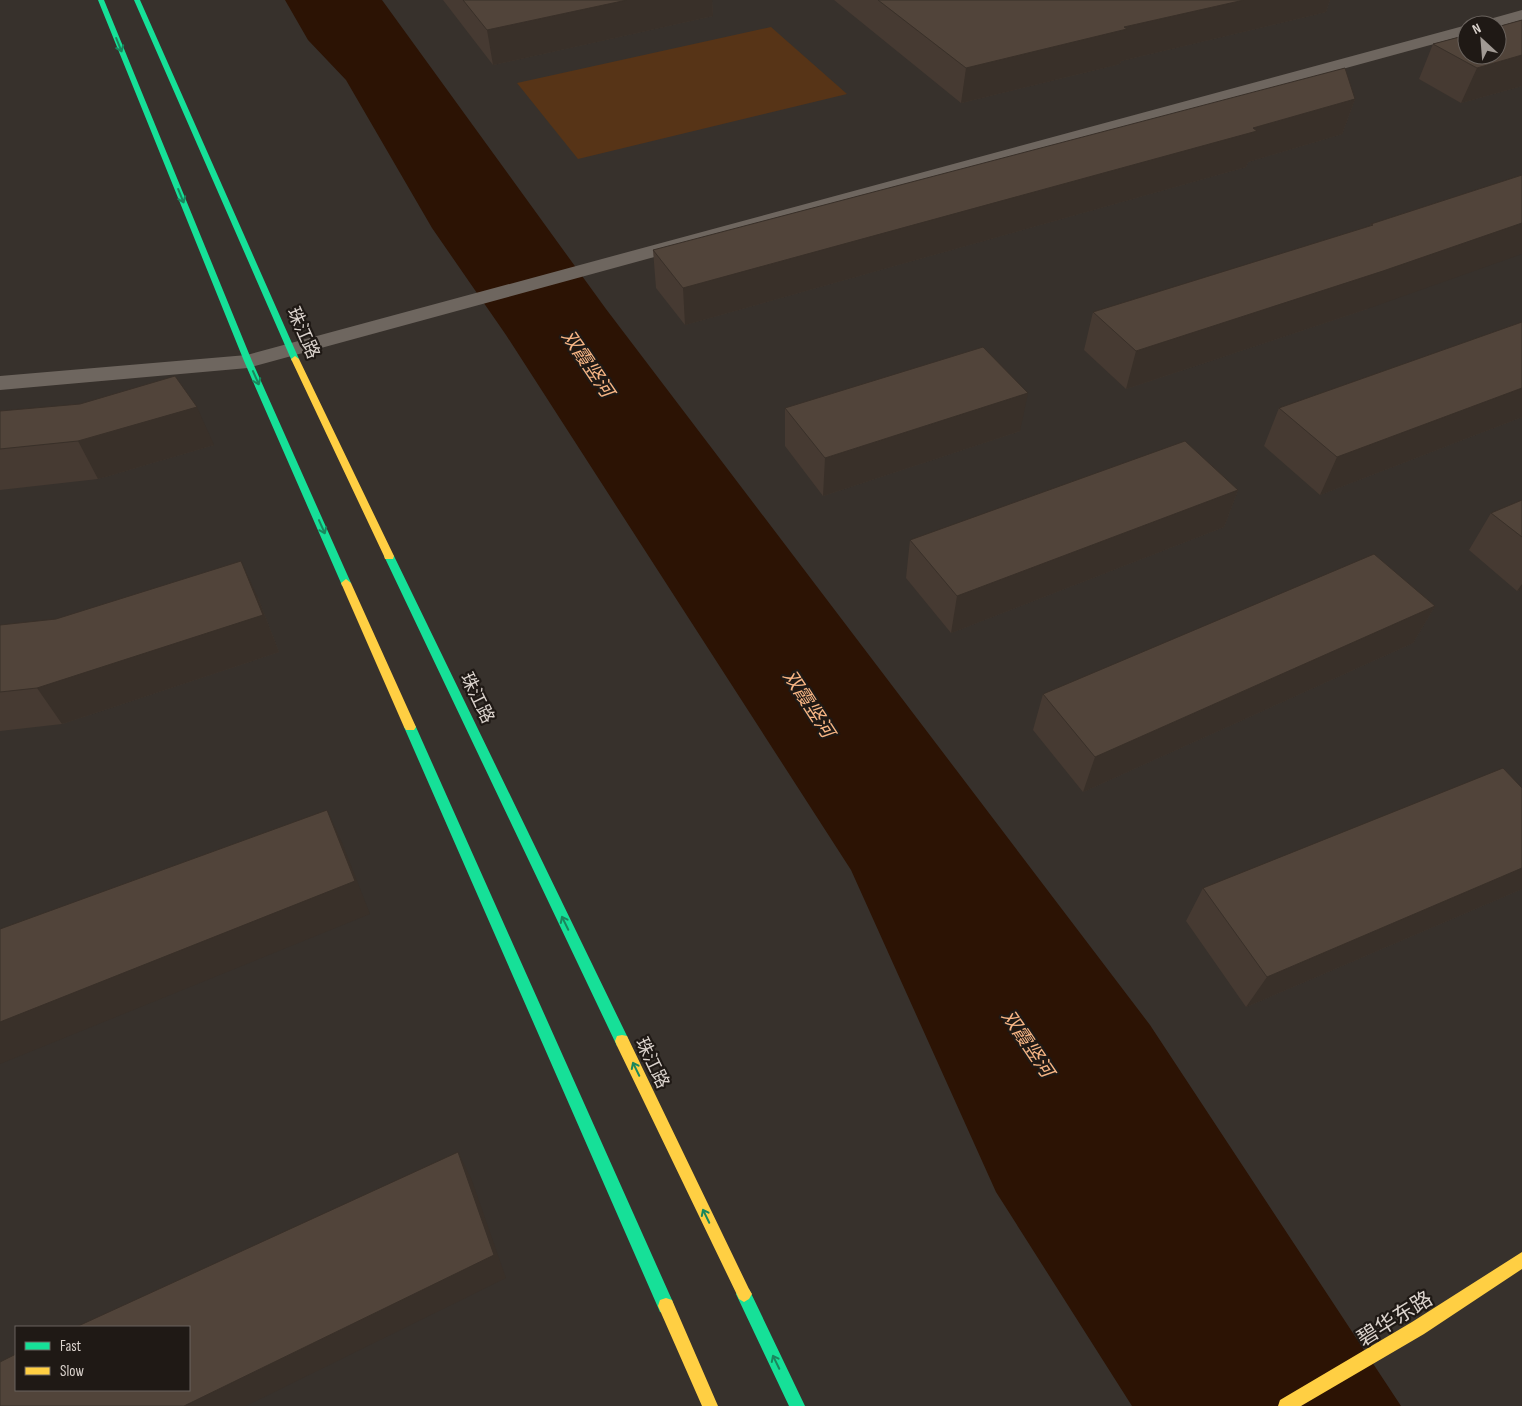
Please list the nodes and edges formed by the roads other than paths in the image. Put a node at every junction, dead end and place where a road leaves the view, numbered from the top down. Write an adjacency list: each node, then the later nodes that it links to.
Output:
1 (101, 0): 7 (street, one-way to 7)
2 (137, 0): 6 (street, 珠江路)
3 (1522, 15): 4 (street)
4 (1507, 19)
5 (1457, 33): 6 (street)
6 (290, 349): 7 (street); 11 (street, 珠江路, one-way to 6)
7 (248, 361): 8 (street); 10 (street, one-way to 10)
8 (0, 383)
9 (1522, 1260): 12 (street, 碧华东路)
10 (710, 1406)
11 (797, 1406)
12 (1286, 1406)

